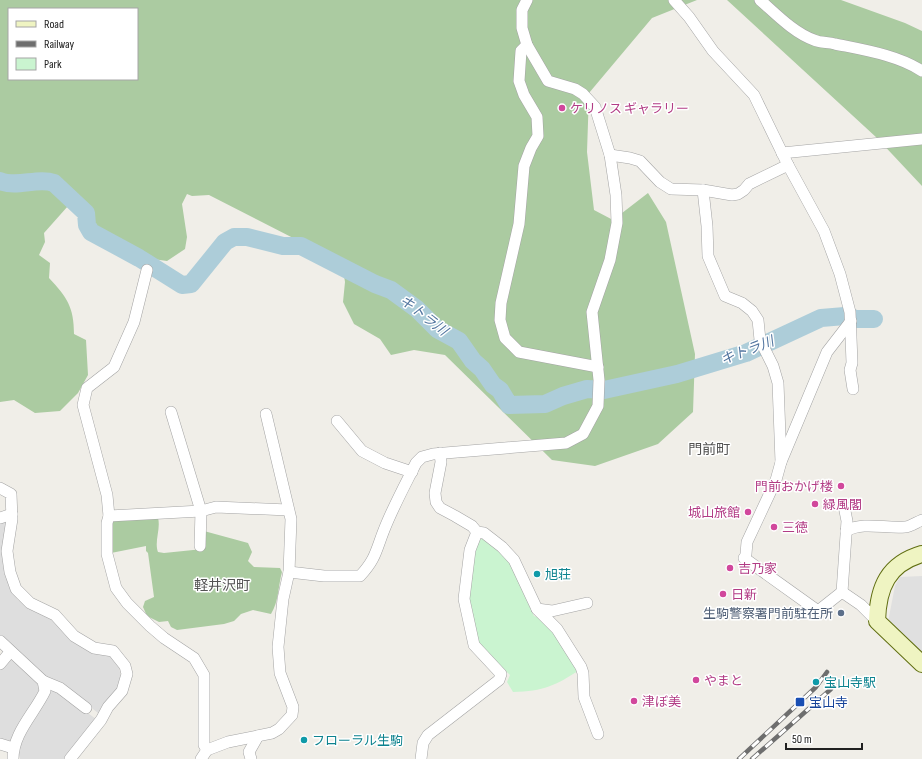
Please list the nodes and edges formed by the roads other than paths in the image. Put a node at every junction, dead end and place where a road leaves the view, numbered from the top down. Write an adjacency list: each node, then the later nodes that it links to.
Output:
1 (527, 0): 4 (street)
2 (674, 0): 7 (street)
3 (760, 0): 5 (street)
4 (527, 45): 8 (street); 13 (street)
5 (922, 71)
6 (922, 139): 7 (street)
7 (782, 153): 9 (street)
8 (610, 155): 10 (street); 13 (street)
9 (788, 165): 10 (street); 12 (street)
10 (703, 190): 19 (street)
11 (148, 270): 26 (street)
12 (851, 318): 14 (street); 19 (street)
13 (598, 366): 18 (street)
14 (853, 390)
15 (171, 412): 24 (street)
16 (266, 414): 23 (street)
17 (337, 422): 20 (street)
18 (440, 453): 20 (street); 30 (street)
19 (781, 462): 34 (street)
20 (412, 472): 33 (street)
21 (0, 488): 25 (street)
22 (844, 506): 29 (street)
23 (288, 510): 24 (street); 33 (street)
24 (201, 511): 26 (street); 31 (street)
25 (12, 514): 27 (street); 49 (street)
26 (109, 516): 48 (street)
27 (0, 518)
28 (922, 520): 29 (street)
29 (846, 531): 34 (street)
30 (477, 532): 36 (street); 51 (street)
31 (200, 546)
32 (922, 554): 37 (street)
33 (289, 572): 45 (street)
34 (842, 592): 37 (street)
35 (587, 603): 36 (street)
36 (537, 610): 44 (street)
37 (877, 621): 41 (street)
38 (0, 641): 39 (street)
39 (10, 652): 40 (street); 42 (street)
40 (0, 664)
41 (922, 664)
42 (43, 681): 43 (street); 47 (street)
43 (86, 708)
44 (598, 734)
45 (258, 736): 48 (street); 50 (street)
46 (0, 744): 47 (street)
47 (13, 753)
48 (204, 754)
49 (70, 759)
50 (251, 759)
51 (420, 759)

